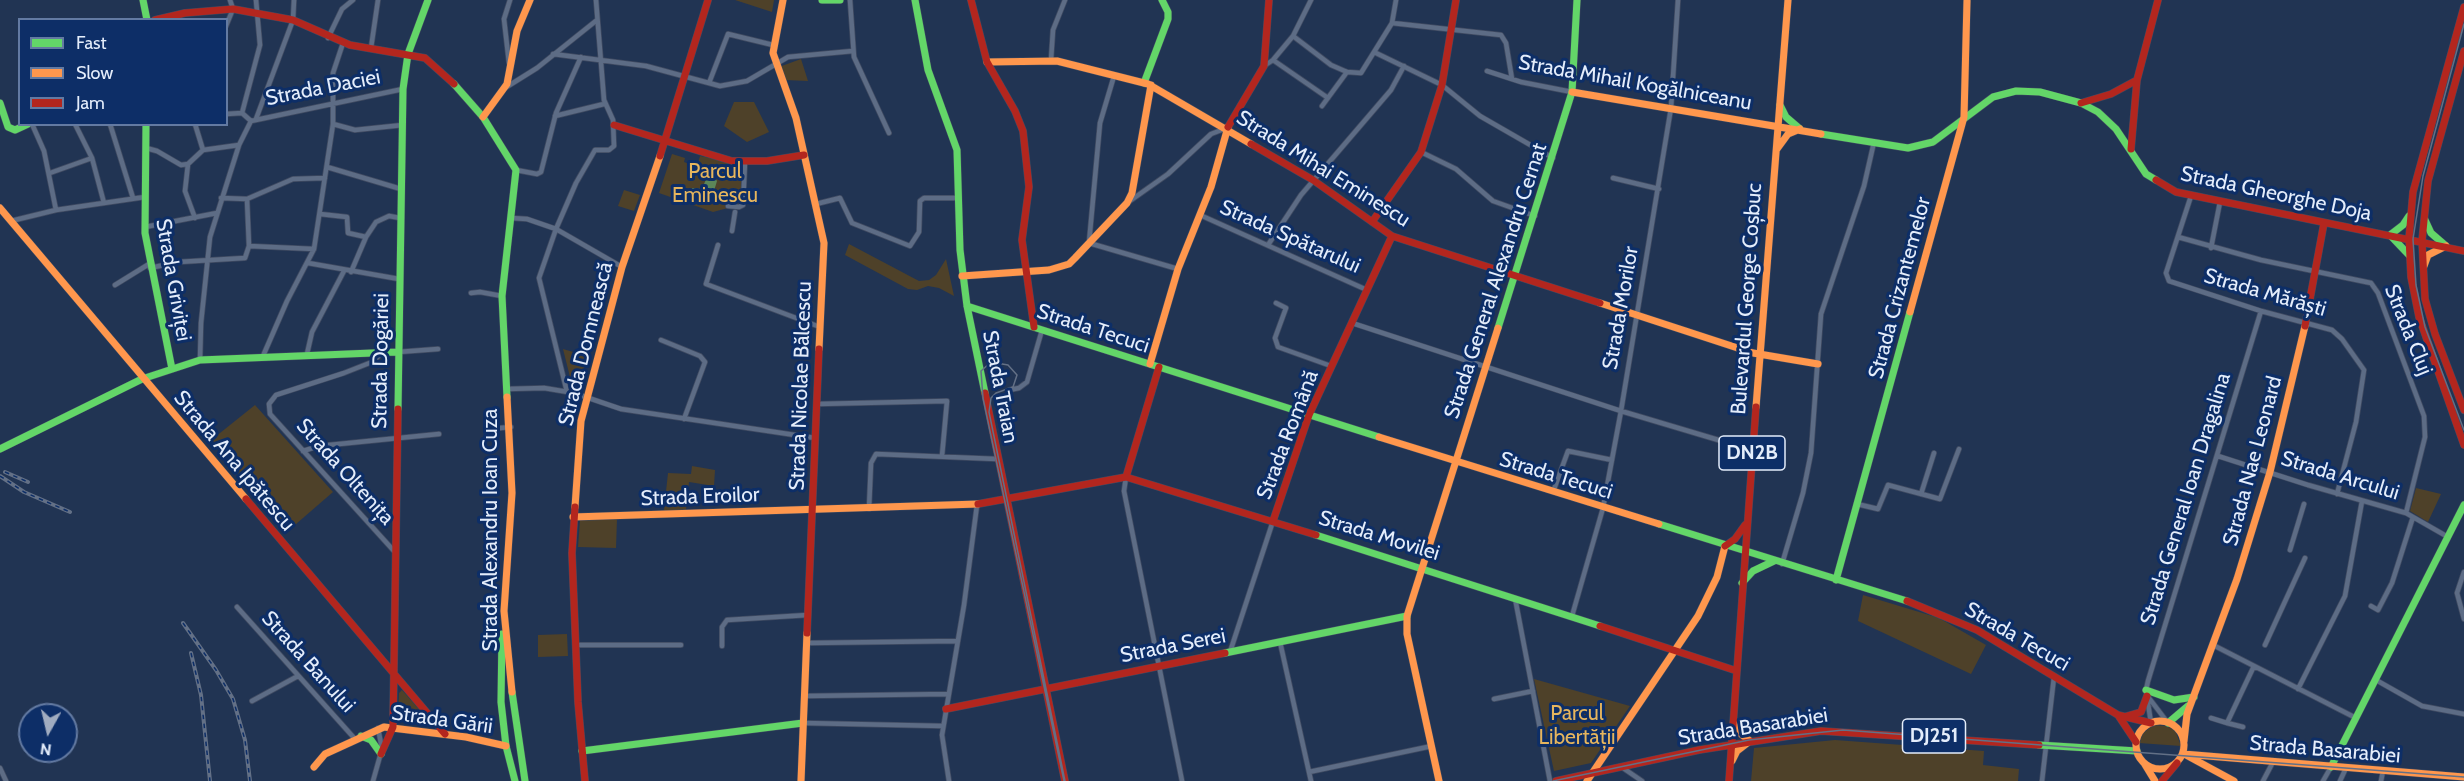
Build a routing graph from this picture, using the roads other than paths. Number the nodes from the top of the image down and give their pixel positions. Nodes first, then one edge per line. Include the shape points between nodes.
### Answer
1 (143, 0) edge
2 (230, 0) edge
3 (256, 0) edge
4 (294, 0) edge
5 (353, 0) edge
6 (368, 0) edge
7 (377, 0) edge
8 (428, 0) edge
9 (510, 0) edge
10 (530, 0) edge
11 (596, 0) edge
12 (708, 0) edge
13 (783, 0) edge
14 (822, 0) edge
15 (840, 0) edge
16 (850, 0) edge
17 (915, 0) edge
18 (971, 0) edge
19 (1065, 0) edge
20 (1162, 0) edge
21 (1269, 0) edge
22 (1311, 0) edge
23 (1396, 0) edge
24 (1456, 0) edge
25 (1576, 0) edge
26 (1678, 0) edge
27 (1788, 0) edge
28 (2158, 0) edge
29 (1967, 1) edge
30 (2464, 6) edge
31 (233, 9) junction
32 (257, 13) junction
33 (147, 18) edge
34 (163, 18) edge
35 (293, 20) junction
36 (597, 20) junction
37 (228, 21) edge
38 (1392, 22) junction
39 (1450, 31) junction
40 (1293, 36) junction
41 (328, 38) junction
42 (343, 43) junction
43 (773, 45) junction
44 (371, 48) junction
45 (853, 51) junction
46 (2464, 51) edge
47 (1376, 53) junction
48 (408, 54) junction
49 (553, 54) junction
50 (581, 57) junction
51 (600, 59) junction
52 (1051, 60) junction
53 (1273, 60) junction
54 (987, 62) junction
55 (775, 64) junction
56 (1263, 66) junction
57 (1404, 66) junction
58 (1487, 71) dead end
59 (511, 72) junction
60 (1347, 72) junction
61 (685, 75) junction
62 (1114, 76) junction
63 (1512, 79) junction
64 (2137, 80) junction
65 (709, 83) junction
66 (1147, 84) junction
67 (1442, 85) junction
68 (505, 88) junction
69 (403, 89) junction
70 (1572, 92) junction
71 (1328, 98) junction
72 (0, 103) edge
73 (333, 103) junction
74 (2081, 103) junction
75 (604, 104) junction
76 (1780, 104) junction
77 (1322, 106) dead end
78 (1671, 108) junction
79 (242, 113) junction
80 (228, 114) edge
81 (555, 116) junction
82 (483, 117) junction
83 (1964, 117) junction
84 (253, 120) junction
85 (333, 124) junction
86 (1778, 124) junction
87 (403, 125) junction
88 (614, 125) junction
89 (25, 126) edge
90 (31, 126) edge
91 (76, 126) edge
92 (111, 126) edge
93 (146, 126) edge
94 (196, 126) edge
95 (1227, 128) junction
96 (1800, 129) junction
97 (890, 133) dead end
98 (665, 140) junction
99 (1874, 142) junction
100 (239, 146) junction
101 (146, 148) junction
102 (203, 150) junction
103 (1421, 152) junction
104 (1775, 152) junction
105 (2132, 152) junction
106 (804, 155) junction
107 (92, 158) junction
108 (1553, 158) junction
109 (745, 162) junction
110 (189, 164) junction
111 (327, 167) junction
112 (516, 170) junction
113 (50, 173) junction
114 (325, 178) junction
115 (1613, 178) dead end
116 (1313, 180) junction
117 (401, 189) junction
118 (1659, 189) junction
119 (145, 196) junction
120 (2191, 196) junction
121 (133, 198) junction
122 (221, 198) junction
123 (958, 198) junction
124 (247, 199) junction
125 (104, 202) junction
126 (2220, 202) junction
127 (816, 204) junction
128 (1127, 204) junction
129 (728, 206) dead end
130 (0, 208) edge
131 (56, 210) junction
132 (735, 212) dead end
133 (217, 213) junction
134 (320, 213) junction
135 (1200, 215) junction
136 (2410, 215) junction
137 (1535, 216) junction
138 (2424, 217) junction
139 (195, 218) junction
140 (400, 218) junction
141 (511, 218) junction
142 (11, 221) junction
143 (1372, 222) junction
144 (2324, 223) junction
145 (145, 227) junction
146 (556, 229) junction
147 (732, 231) dead end
148 (2390, 235) junction
149 (1392, 236) junction
150 (366, 237) junction
151 (2178, 237) junction
152 (2409, 238) junction
153 (2422, 241) junction
154 (1089, 243) junction
155 (1268, 244) junction
156 (718, 245) dead end
157 (249, 246) junction
158 (2446, 246) junction
159 (2211, 248) junction
160 (314, 249) junction
161 (2464, 251) edge
162 (2409, 255) junction
163 (206, 261) junction
164 (308, 263) junction
165 (150, 266) junction
166 (622, 267) junction
167 (1178, 268) junction
168 (344, 271) junction
169 (351, 272) junction
170 (1026, 272) junction
171 (2316, 272) junction
172 (2422, 272) junction
173 (962, 276) junction
174 (1515, 276) junction
175 (399, 279) junction
176 (115, 285) dead end
177 (1367, 290) junction
178 (471, 293) dead end
179 (502, 296) junction
180 (1276, 303) dead end
181 (967, 306) junction
182 (2260, 311) junction
183 (1636, 315) junction
184 (1351, 323) junction
185 (2306, 323) junction
186 (820, 327) junction
187 (1034, 327) junction
188 (1042, 330) junction
189 (661, 340) dead end
190 (438, 349) dead end
191 (383, 352) junction
192 (397, 352) junction
193 (307, 354) junction
194 (1759, 355) junction
195 (263, 356) junction
196 (200, 360) junction
197 (1150, 364) junction
198 (1818, 364) junction
199 (1331, 366) junction
200 (1159, 367) junction
201 (1485, 368) junction
202 (172, 369) junction
203 (142, 379) junction
204 (506, 389) junction
205 (1009, 390) dead end
206 (567, 392) junction
207 (586, 398) junction
208 (817, 404) junction
209 (2464, 410) edge
210 (1621, 411) junction
211 (1309, 416) junction
212 (684, 419) junction
213 (511, 427) junction
214 (489, 429) dead end
215 (439, 434) dead end
216 (396, 438) junction
217 (815, 438) junction
218 (2464, 445) edge
219 (0, 449) edge
220 (1959, 449) dead end
221 (1752, 450) junction
222 (303, 451) junction
223 (1934, 453) dead end
224 (942, 456) junction
225 (2218, 456) junction
226 (998, 459) junction
227 (1612, 460) junction
228 (1455, 461) junction
229 (2270, 472) junction
230 (1126, 477) junction
231 (1553, 492) junction
232 (1921, 494) junction
233 (2337, 494) junction
234 (1006, 498) junction
235 (2362, 501) junction
236 (1857, 504) junction
237 (2304, 504) dead end
238 (976, 505) junction
239 (2464, 505) edge
240 (1603, 508) junction
241 (869, 509) junction
242 (813, 511) junction
243 (2406, 513) junction
244 (573, 517) junction
245 (2413, 518) junction
246 (1273, 520) junction
247 (1747, 521) junction
248 (2448, 537) junction
249 (1725, 546) junction
250 (2290, 550) dead end
251 (394, 551) junction
252 (1744, 552) junction
253 (2305, 558) dead end
254 (1774, 561) junction
255 (1782, 564) junction
256 (1422, 567) junction
257 (2464, 572) edge
258 (1836, 580) junction
259 (1742, 583) junction
260 (1515, 597) junction
261 (2371, 606) dead end
262 (237, 608) dead end
263 (504, 611) junction
264 (808, 615) junction
265 (1407, 616) junction
266 (1572, 616) junction
267 (2464, 619) edge
268 (958, 640) junction
269 (1280, 642) junction
270 (807, 643) junction
271 (576, 645) junction
272 (681, 645) dead end
273 (2213, 645) junction
274 (2265, 645) dead end
275 (722, 646) dead end
276 (1675, 651) junction
277 (1230, 652) junction
278 (1157, 666) junction
279 (2254, 666) junction
280 (1737, 671) junction
281 (394, 672) junction
282 (298, 676) junction
283 (2054, 677) junction
284 (2376, 680) junction
285 (1046, 688) junction
286 (2298, 689) junction
287 (1533, 691) junction
288 (2147, 693) junction
289 (949, 694) junction
290 (804, 696) junction
291 (1494, 699) dead end
292 (2192, 700) junction
293 (252, 701) dead end
294 (946, 709) junction
295 (2464, 714) edge
296 (2118, 715) junction
297 (2211, 718) dead end
298 (2356, 718) junction
299 (1733, 722) junction
300 (803, 723) junction
301 (2151, 723) junction
302 (2168, 723) junction
303 (2227, 723) junction
304 (943, 726) junction
305 (393, 727) junction
306 (378, 728) junction
307 (2243, 728) dead end
308 (445, 734) junction
309 (358, 737) junction
310 (1750, 741) junction
311 (2184, 741) junction
312 (2136, 742) junction
313 (1731, 744) junction
314 (2045, 744) junction
315 (506, 746) junction
316 (1432, 746) junction
317 (1715, 747) junction
318 (582, 751) junction
319 (2137, 751) junction
320 (381, 754) junction
321 (2183, 754) junction
322 (2273, 762) junction
323 (2144, 763) junction
324 (2177, 763) junction
325 (1730, 765) junction
326 (1621, 766) junction
327 (314, 767) dead end
328 (2331, 767) junction
329 (0, 768) edge
330 (2346, 768) junction
331 (2383, 771) junction
332 (1309, 772) junction
333 (1592, 772) junction
334 (2464, 777) edge
335 (584, 780) edge
336 (6, 781) edge
337 (373, 781) edge
338 (515, 781) edge
339 (525, 781) edge
340 (801, 781) edge
341 (949, 781) edge
342 (1065, 781) edge
343 (1182, 781) edge
344 (1311, 781) edge
345 (1439, 781) edge
346 (1550, 781) edge
347 (1556, 781) edge
348 (1587, 781) edge
349 (1642, 781) edge
350 (1729, 781) edge
351 (2042, 781) edge
352 (2155, 781) edge
353 (2162, 781) edge
354 (2234, 781) edge
355 (2263, 781) edge
356 (2323, 781) edge
357 (2340, 781) edge
358 (2381, 781) edge

1 - 33 street
2 - 31 street
3 - 32 street
4 - 35 street
5 - 41 street via 342,9
6 - 7 street
7 - 44 street
8 - 48 street, Strada Dogăriei
9 - 59 street via 504,19
10 - 59 street via 518,31
11 - 36 street
12 - 61 street, Strada Domnească
13 - 43 street, Strada Nicolae Bălcescu
14 - 15 street
16 - 45 street
17 - 123 street, Strada Traian via 928,70 957,150
18 - 54 street
19 - 52 street via 1053,30
20 - 66 street via 1168,19
21 - 56 street
22 - 40 street
23 - 38 street
24 - 39 street
25 - 70 street, Strada General Alexandru Cernat
26 - 78 street, Strada Morilor
27 - 76 street, Bulevardul George Coșbuc / DN2B
28 - 64 street
29 - 83 street, Strada Crizantemelor
30 - 136 street
31 - 32 street
31 - 34 street
31 - 37 street
32 - 35 street
32 - 79 street via 259,53
35 - 41 street
35 - 84 street
36 - 49 street
36 - 51 street
38 - 39 street
38 - 47 street
39 - 63 street via 1501,35
39 - 67 street
40 - 53 street
40 - 60 street via 1331,65
41 - 42 street
42 - 44 street
42 - 73 street via 333,73
43 - 55 street, Strada Nicolae Bălcescu
43 - 65 street via 728,34
44 - 48 street
45 - 55 street via 796,55
45 - 97 street
46 - 138 street via 2433,162
47 - 57 street
47 - 60 street via 1363,72
48 - 69 street, Strada Dogăriei
48 - 82 street via 434,63
49 - 50 street
49 - 68 street
50 - 51 street
50 - 81 street
51 - 61 street
51 - 75 street
52 - 54 street, Strada Mihai Eminescu
52 - 62 street, Strada Mihai Eminescu
53 - 56 street
53 - 71 street
54 - 170 street via 1023,131 1029,187 1022,232
55 - 65 street via 747,81 720,86
55 - 106 street, Strada Nicolae Bălcescu via 796,118
56 - 95 street
57 - 67 street
57 - 116 street via 1384,99
58 - 63 street, Strada Mihail Kogălniceanu
59 - 68 street
60 - 71 street
61 - 65 street
61 - 98 street, Strada Domnească
62 - 66 street, Strada Mihai Eminescu
62 - 154 street via 1100,123
63 - 70 street, Strada Mihail Kogălniceanu
64 - 74 street via 2111,94
64 - 105 street
66 - 95 street, Strada Mihai Eminescu
66 - 128 street via 1132,193
67 - 103 street
67 - 108 street via 1480,116
68 - 82 street
69 - 73 street, Strada Daciei
69 - 87 street, Strada Dogăriei
70 - 78 street, Strada Mihail Kogălniceanu
70 - 108 street, Strada General Alexandru Cernat
71 - 77 street
72 - 89 street via 8,128
73 - 84 street, Strada Daciei
73 - 85 street
74 - 83 street, Strada Gheorghe Doja via 2040,92 2016,91 1993,97
74 - 105 street, Strada Gheorghe Doja via 2111,123
75 - 81 street
75 - 88 street
76 - 86 street, Bulevardul George Coșbuc / DN2B
76 - 96 street via 1786,117
78 - 86 street, Strada Mihail Kogălniceanu
78 - 118 street, Strada Morilor
79 - 80 street
79 - 84 street
81 - 112 street via 541,172
82 - 112 street
83 - 99 street, Strada Gheorghe Doja via 1921,147
83 - 236 street, Strada Crizantemelor
84 - 100 street
85 - 87 street via 355,129
85 - 111 street
86 - 96 street, Strada Gheorghe Doja
86 - 104 street, Bulevardul George Coșbuc / DN2B
87 - 117 street, Strada Dogăriei
88 - 98 street
88 - 146 street via 613,148 595,150
90 - 113 street
91 - 107 street
92 - 121 street
93 - 101 street, Strada Griviței
94 - 102 street
95 - 116 street, Strada Mihai Eminescu
95 - 128 street via 1211,134 1168,174
95 - 135 street
96 - 99 street, Strada Gheorghe Doja
96 - 104 street via 1788,134
98 - 109 street via 721,159
98 - 166 street, Strada Domnească
99 - 198 street via 1859,204 1824,304
100 - 102 street
100 - 122 street
101 - 110 street via 177,164
101 - 119 street, Strada Griviței
102 - 110 street
103 - 137 street via 1456,169 1493,201
103 - 143 street
104 - 194 street, Bulevardul George Coșbuc / DN2B
105 - 120 street, Strada Gheorghe Doja via 2151,179
106 - 109 street
106 - 127 street, Strada Nicolae Bălcescu
107 - 113 street
107 - 125 street
108 - 137 street, Strada General Alexandru Cernat
109 - 129 street via 743,205
110 - 139 street via 185,191
111 - 114 street
111 - 117 street
112 - 141 street, Strada Alexandru Ioan Cuza
113 - 131 street
114 - 124 street via 293,179
114 - 134 street
115 - 118 street
116 - 143 street, Strada Mihai Eminescu
116 - 155 street
117 - 140 street, Strada Dogăriei
118 - 183 street, Strada Morilor
119 - 121 street
119 - 145 street, Strada Griviței
120 - 126 street, Strada Gheorghe Doja
120 - 151 street
121 - 125 street
122 - 124 street
122 - 133 street
123 - 127 street via 921,200 919,231 910,246 852,223 840,198
123 - 173 street, Strada Traian
124 - 157 street
125 - 131 street
126 - 144 street, Strada Gheorghe Doja
126 - 159 street
127 - 186 street, Strada Nicolae Bălcescu via 824,243
128 - 154 street
130 - 142 street, Strada Ana Ipătescu
131 - 142 street
132 - 147 street
133 - 139 street
133 - 163 street
134 - 150 street via 347,217 348,233
134 - 160 street
135 - 155 street, Strada Spătarului
135 - 167 street
136 - 148 street
136 - 152 street
137 - 174 street, Strada General Alexandru Cernat
138 - 153 street
138 - 158 street via 2431,233
139 - 145 street
140 - 150 street via 384,217
140 - 175 street, Strada Dogăriei
141 - 146 street
141 - 179 street, Strada Alexandru Ioan Cuza
142 - 203 street, Strada Ana Ipătescu
143 - 149 street, Strada Mihai Eminescu
144 - 148 street, Strada Gheorghe Doja
144 - 171 street, Strada Nae Leonard
145 - 165 street, Strada Griviței
146 - 166 street
146 - 206 street via 539,278
148 - 152 street, Strada Gheorghe Doja
148 - 162 street
149 - 174 street, Strada Mihai Eminescu
149 - 177 street, Strada Română
150 - 169 street
151 - 159 street, Strada Cluj
151 - 182 street, Strada Mărăști via 2167,278
152 - 153 street, Strada Gheorghe Doja
152 - 162 street
153 - 158 street, Strada Gheorghe Doja
153 - 172 street
154 - 167 street
154 - 170 street via 1069,264
155 - 177 street, Strada Spătarului
156 - 186 street via 706,284
157 - 160 street
157 - 163 street via 246,258
158 - 161 street, Strada Gheorghe Doja
158 - 172 street via 2428,255
159 - 171 street, Strada Cluj
160 - 164 street
162 - 218 street via 2421,326
163 - 165 street
163 - 196 street
164 - 168 street
164 - 195 street via 286,301
165 - 176 street
165 - 202 street, Strada Griviței
166 - 207 street, Strada Domnească
167 - 197 street
168 - 169 street
168 - 193 street via 312,332
169 - 175 street
170 - 173 street
170 - 187 street
171 - 185 street, Strada Nae Leonard
171 - 243 street, Strada Cluj via 2366,281 2378,292 2426,429
172 - 209 street via 2435,334
173 - 181 street, Strada Traian
174 - 183 street, Strada Mihai Eminescu
174 - 201 street, Strada General Alexandru Cernat
175 - 192 street, Strada Dogăriei
177 - 184 street, Strada Română
178 - 179 street
179 - 204 street, Strada Alexandru Ioan Cuza
180 - 199 street via 1286,308 1275,338 1278,347
181 - 187 street, Strada Tecuci
181 - 226 street, Strada Traian
182 - 185 street, Strada Mărăști
182 - 225 street, Strada General Ioan Dragalina
183 - 194 street, Strada Mihai Eminescu
183 - 210 street, Strada Morilor
184 - 199 street, Strada Română
184 - 201 street
185 - 229 street, Strada Nae Leonard
185 - 233 street, Strada Mărăști via 2332,330 2365,375
186 - 208 street, Strada Nicolae Bălcescu
187 - 188 street, Strada Tecuci
188 - 197 street, Strada Tecuci
188 - 205 street via 1027,382
189 - 212 street via 700,356 705,362
190 - 192 street
191 - 192 street
191 - 193 street
191 - 222 street, Strada Oltenița via 372,362 276,395 268,404 270,414
192 - 216 street, Strada Dogăriei
193 - 195 street
194 - 198 street, Strada Mihai Eminescu
194 - 221 street, Bulevardul George Coșbuc / DN2B
195 - 196 street
196 - 202 street
197 - 200 street, Strada Tecuci
198 - 255 street via 1809,466
199 - 211 street, Strada Română
200 - 211 street, Strada Tecuci
200 - 230 street
201 - 210 street
201 - 228 street, Strada General Alexandru Cernat
202 - 203 street
203 - 219 street
203 - 281 street, Strada Ana Ipătescu
204 - 206 street
204 - 213 street, Strada Alexandru Ioan Cuza
206 - 207 street
207 - 212 street via 621,409
207 - 244 street, Strada Domnească
208 - 217 street, Strada Nicolae Bălcescu
208 - 224 street via 947,401
210 - 221 street
210 - 227 street, Strada Morilor
211 - 228 street, Strada Tecuci
211 - 246 street, Strada Română
212 - 217 street
213 - 214 street
213 - 263 street, Strada Alexandru Ioan Cuza via 512,494
215 - 216 street
216 - 222 street
216 - 251 street, Strada Dogăriei
217 - 242 street, Strada Nicolae Bălcescu
220 - 232 street via 1940,499
221 - 247 street, Bulevardul George Coșbuc / DN2B
222 - 251 street, Strada Oltenița
223 - 232 street
224 - 226 street
224 - 241 street via 885,452 874,455
225 - 229 street, Strada Arcului
225 - 288 street, Strada General Ioan Dragalina
226 - 234 street, Strada Traian
227 - 231 street via 1568,452
227 - 240 street, Strada Morilor
228 - 231 street, Strada Tecuci
228 - 256 street, Strada General Alexandru Cernat
229 - 233 street, Strada Arcului
229 - 273 street, Strada Nae Leonard
230 - 234 street, Strada Movilei
230 - 246 street, Strada Movilei
230 - 278 street via 1124,491
231 - 240 street, Strada Tecuci
232 - 236 street via 1888,485 1878,509
233 - 235 street, Strada Arcului
234 - 238 street, Strada Eroilor
234 - 285 street, Strada Traian
235 - 243 street, Strada Arcului
235 - 286 street via 2345,596
236 - 258 street, Strada Crizantemelor
237 - 250 street
238 - 241 street, Strada Eroilor
238 - 268 street
239 - 248 street
240 - 249 street, Strada Tecuci
240 - 266 street, Strada Morilor
241 - 242 street, Strada Eroilor
242 - 244 street, Strada Eroilor
242 - 264 street, Strada Nicolae Bălcescu
243 - 245 street, Strada Arcului
244 - 271 street, Strada Domnească
245 - 248 street, Strada Arcului
245 - 261 street via 2392,584 2378,610
246 - 256 street, Strada Movilei
246 - 277 street, Strada Română
247 - 249 street
247 - 252 street, Bulevardul George Coșbuc / DN2B
248 - 284 street
249 - 252 street, Strada Tecuci
249 - 276 street via 1707,599
251 - 281 street, Strada Dogăriei
252 - 254 street, Strada Tecuci
252 - 259 street, Bulevardul George Coșbuc / DN2B
253 - 274 street
254 - 255 street, Strada Tecuci
254 - 259 street via 1753,571
255 - 258 street, Strada Tecuci
256 - 260 street, Strada Movilei
256 - 265 street, Strada General Alexandru Cernat
257 - 267 street via 2457,593
258 - 283 street, Strada Tecuci via 1952,618
259 - 280 street, Bulevardul George Coșbuc / DN2B
260 - 266 street, Strada Movilei
260 - 287 street
262 - 282 street, Strada Banului
263 - 315 street, Strada Gării via 500,680
263 - 339 street, Strada Alexandru Ioan Cuza
264 - 270 street, Strada Nicolae Bălcescu
264 - 275 street via 727,620 722,627
265 - 269 street, Strada Serei
265 - 316 street via 1407,634
266 - 276 street, Strada Movilei
268 - 270 street
268 - 289 street
269 - 277 street, Strada Serei
269 - 332 street
270 - 290 street, Strada Nicolae Bălcescu
271 - 272 street
271 - 318 street, Strada Domnească
273 - 279 street
273 - 292 street, Strada Nae Leonard
276 - 280 street, Strada Movilei
276 - 333 street
277 - 278 street, Strada Serei
278 - 285 street, Strada Serei
278 - 343 street
279 - 286 street
279 - 303 street
280 - 299 street, Bulevardul George Coșbuc / DN2B
281 - 305 street, Strada Dogăriei
281 - 308 street, Strada Ana Ipătescu
282 - 293 street
282 - 309 street, Strada Banului
283 - 296 street, Strada Tecuci
283 - 314 street
284 - 295 street via 2422,706
284 - 298 street
285 - 294 street, Strada Serei
285 - 342 street, Strada Traian
286 - 298 street
287 - 291 street
287 - 346 street
288 - 292 street
288 - 296 street via 2141,712
288 - 301 street
288 - 302 street
289 - 290 street
289 - 294 street
290 - 300 street, Strada Nicolae Bălcescu
292 - 302 street, Strada Nae Leonard
292 - 311 street, Strada Nae Leonard
294 - 304 street
296 - 301 street, Strada Tecuci
296 - 312 street, Strada Tecuci
297 - 303 street
298 - 328 street
299 - 310 street via 1737,731
299 - 313 street, Bulevardul George Coșbuc / DN2B
300 - 304 street
300 - 318 street
300 - 340 street, Strada Nicolae Bălcescu
301 - 302 street
301 - 312 street via 2141,730
302 - 311 street via 2179,730
303 - 307 street
304 - 341 street
305 - 306 street, Strada Gării
305 - 308 street, Strada Gării
305 - 320 street
306 - 309 street, Strada Gării
306 - 320 street
308 - 315 street, Strada Gării
309 - 320 street via 371,740
309 - 327 street, Strada Gării via 326,754
310 - 313 street, Strada Basarabiei / DJ251
310 - 314 street, Strada Basarabiei / DJ251 via 1842,730
310 - 325 street via 1737,751
311 - 321 street
312 - 319 street
313 - 317 street, Strada Basarabiei
313 - 325 street, Bulevardul George Coșbuc
314 - 319 street, Strada Basarabiei / DJ251
314 - 351 street
315 - 338 street, Strada Gării
316 - 332 street
316 - 345 street
317 - 325 street via 1724,753
317 - 326 street, Strada Basarabiei
318 - 335 street, Strada Domnească
319 - 323 street
320 - 337 street
321 - 322 street, Strada Basarabiei
321 - 324 street
321 - 354 street
322 - 328 street, Strada Basarabiei
322 - 355 street
323 - 324 street via 2157,770
323 - 352 street
324 - 353 street
325 - 350 street, Bulevardul George Coșbuc
326 - 333 street, Strada Basarabiei
326 - 349 street
328 - 330 street, Strada Basarabiei
328 - 356 street
329 - 336 street
330 - 331 street, Strada Basarabiei
330 - 357 street
331 - 334 street, Strada Basarabiei
331 - 358 street
332 - 344 street
333 - 347 street, Strada Basarabiei
333 - 348 street

